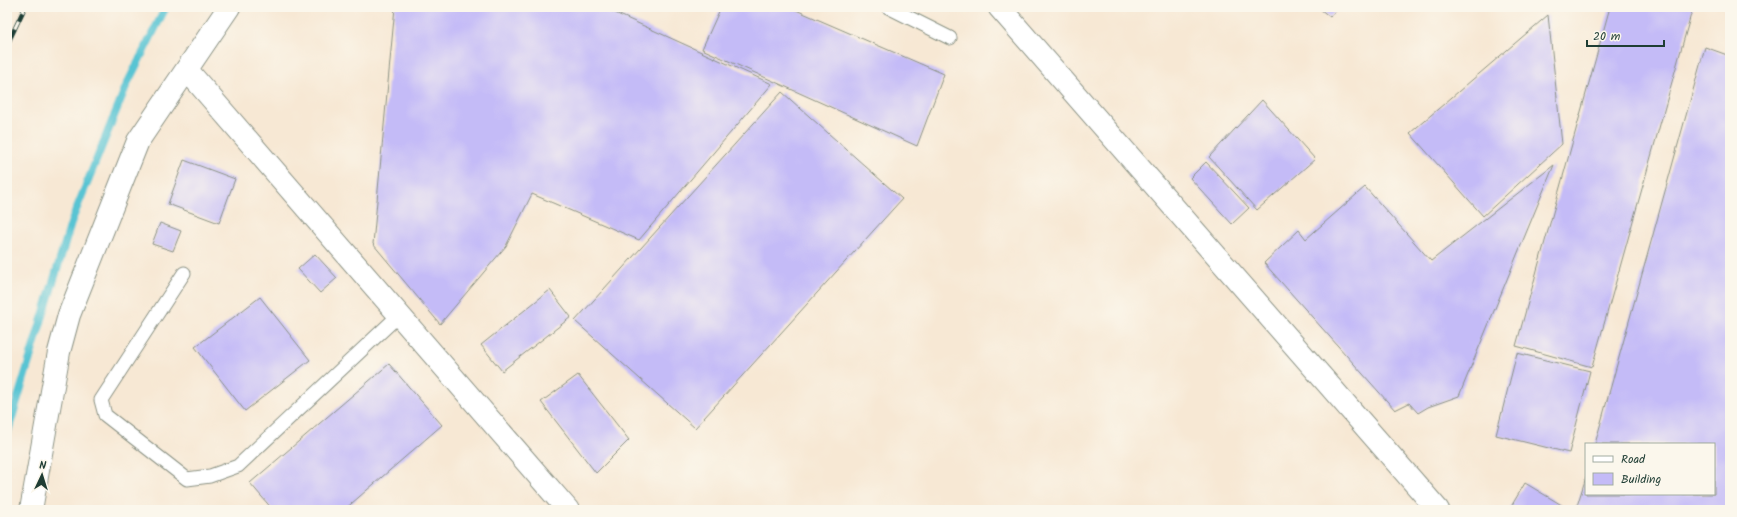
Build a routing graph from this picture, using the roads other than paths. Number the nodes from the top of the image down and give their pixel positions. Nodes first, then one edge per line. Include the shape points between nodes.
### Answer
1 (229, 7) edge
2 (888, 7) edge
3 (999, 7) edge
4 (950, 38) dead end
5 (187, 70) junction
6 (184, 273) dead end
7 (399, 315) junction
8 (31, 510) edge
9 (568, 510) edge
10 (1438, 510) edge

1 - 5 street
2 - 4 lane
3 - 10 street
5 - 7 street
5 - 8 street via 138,141 68,315
6 - 7 lane via 101,400 106,415 186,478 210,476 238,466
7 - 9 street

